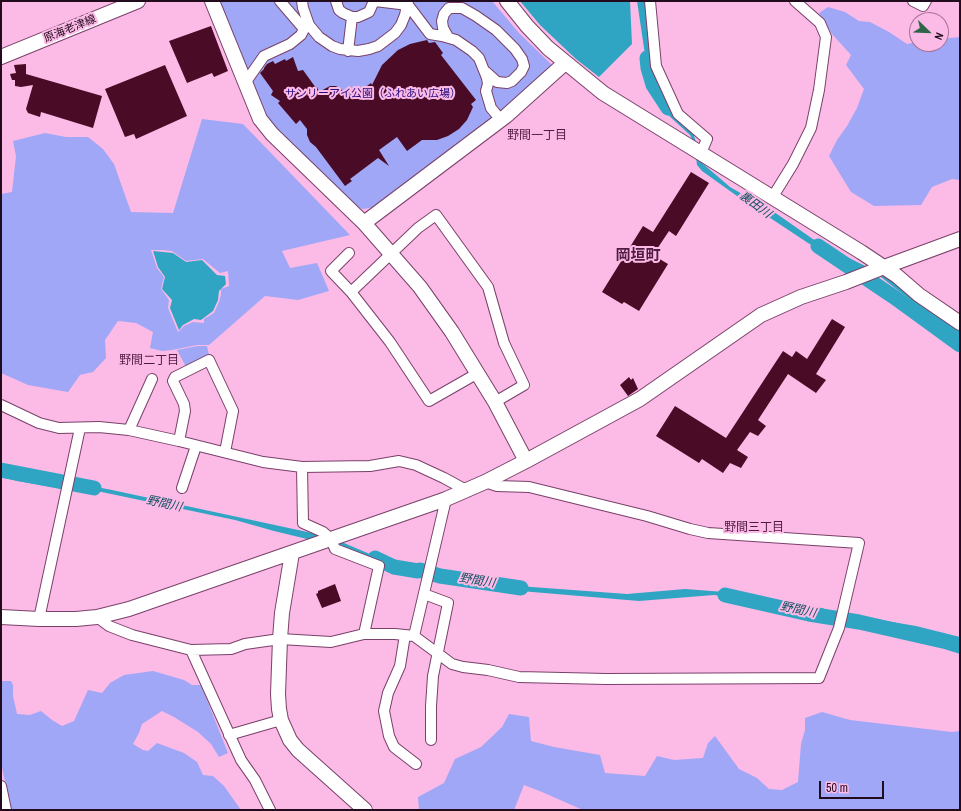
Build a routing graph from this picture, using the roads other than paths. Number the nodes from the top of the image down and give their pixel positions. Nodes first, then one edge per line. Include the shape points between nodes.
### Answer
1 (138, 1) edge
2 (212, 1) edge
3 (280, 1) edge
4 (302, 1) edge
5 (336, 1) edge
6 (375, 1) edge
7 (506, 1) edge
8 (650, 1) edge
9 (795, 1) edge
10 (913, 1) edge
11 (926, 1) edge
12 (408, 3) edge
13 (352, 17) junction
14 (306, 27) junction
15 (448, 37) junction
16 (348, 51) junction
17 (1, 57) edge
18 (565, 63) junction
19 (484, 70) junction
20 (244, 83) junction
21 (501, 120) junction
22 (701, 153) junction
23 (772, 198) junction
24 (364, 223) junction
25 (960, 239) edge
26 (349, 253) dead end
27 (392, 253) junction
28 (884, 267) junction
29 (351, 292) junction
30 (960, 323) edge
31 (478, 374) junction
32 (152, 380) dead end
33 (495, 402) junction
34 (1, 406) edge
35 (80, 428) junction
36 (129, 430) junction
37 (179, 441) junction
38 (196, 446) junction
39 (225, 452) junction
40 (526, 462) junction
41 (302, 467) junction
42 (485, 482) junction
43 (182, 488) dead end
44 (466, 490) junction
45 (446, 499) junction
46 (331, 539) junction
47 (292, 553) junction
48 (424, 594) junction
49 (1, 617) edge
50 (97, 617) junction
51 (40, 619) junction
52 (364, 634) junction
53 (410, 635) junction
54 (280, 639) junction
55 (191, 650) junction
56 (438, 655) junction
57 (281, 720) junction
58 (229, 735) junction
59 (432, 740) dead end
60 (416, 764) dead end
61 (1, 786) edge
62 (6, 810) edge
63 (270, 810) edge
64 (365, 810) edge

1 - 17 street, 原海老津線
2 - 20 street
3 - 14 street
4 - 14 street
5 - 13 street via 339,10
6 - 12 street
6 - 13 street via 364,15
7 - 18 street via 527,26
8 - 22 street via 656,66 678,114 707,139
9 - 23 street via 820,23 826,37 820,90 812,128
10 - 11 street via 923,6
12 - 15 street via 430,34
12 - 16 street via 401,25 387,40 369,50
13 - 16 street
14 - 16 street via 332,46
14 - 20 street via 290,44 264,56
15 - 19 street via 472,50
15 - 19 street via 443,28 444,14 449,8 462,8 496,30 520,54 524,66 518,77 507,83 497,82
18 - 21 street
18 - 22 street via 603,93
19 - 21 street via 488,84 486,92 491,108
20 - 24 street via 260,119 272,134
21 - 24 street
22 - 23 street
23 - 28 street
24 - 27 street
25 - 28 street
26 - 29 street via 331,271
27 - 29 street
27 - 31 street via 452,332
27 - 33 street via 436,215 488,287 504,343 524,385
28 - 30 street
28 - 40 street via 801,297 761,316 640,399
29 - 31 street via 390,342 429,401
31 - 33 street
32 - 36 street
33 - 40 street
34 - 35 street via 39,423 59,428
35 - 36 street
35 - 51 street
36 - 37 street
37 - 38 street
37 - 39 street via 185,411 173,382 175,377 209,360 234,411
38 - 39 street
38 - 43 street
39 - 41 street via 263,462
40 - 42 street
41 - 44 street via 370,466 399,461 416,465
41 - 46 street via 303,523 323,532
42 - 44 street
42 - 56 street via 497,486 529,487 708,533 859,543 839,628 819,678 519,677 463,667 452,664
44 - 45 street
45 - 46 street
45 - 48 street
46 - 47 street
46 - 52 street via 335,549 379,566
47 - 50 street via 129,609
47 - 54 street
48 - 53 street
48 - 56 street via 448,603
49 - 51 street
50 - 51 street
50 - 55 street via 108,626 132,635
52 - 53 street
52 - 54 street via 332,642
53 - 56 street
53 - 60 street via 388,693 384,711 394,747
54 - 55 street via 245,644 231,649
54 - 57 street via 278,694
55 - 58 street
56 - 59 street via 433,676
57 - 58 street
57 - 64 street via 290,740 298,750
58 - 63 street
61 - 62 street

